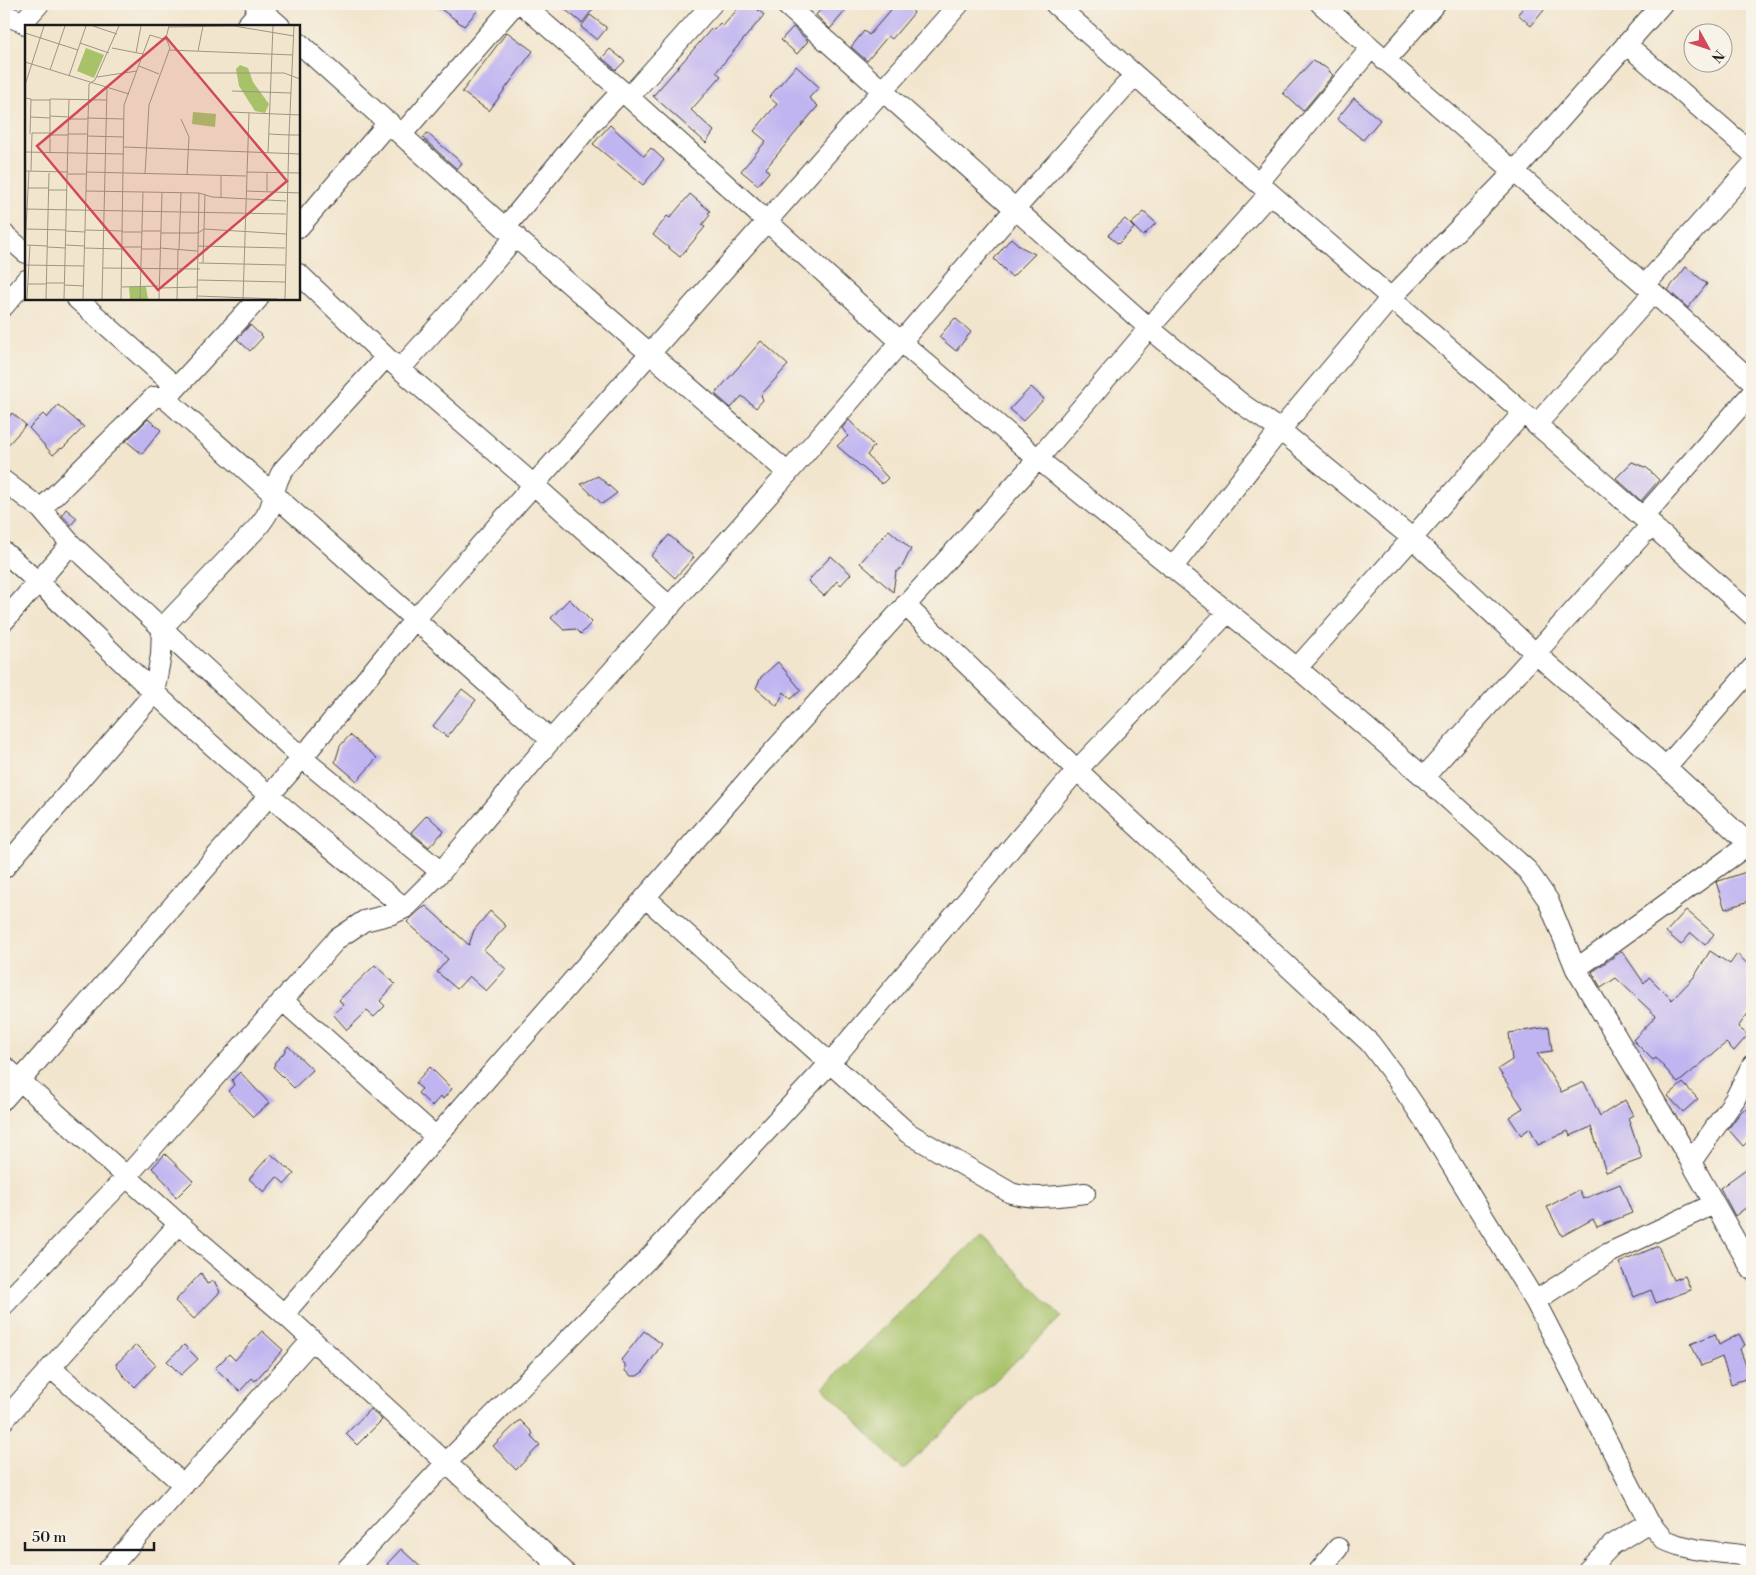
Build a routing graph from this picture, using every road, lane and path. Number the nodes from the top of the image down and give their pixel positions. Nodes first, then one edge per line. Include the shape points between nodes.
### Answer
1 (39, 4) edge
2 (515, 4) edge
3 (522, 4) edge
4 (712, 4) edge
5 (786, 4) edge
6 (959, 4) edge
7 (1055, 4) edge
8 (1321, 4) edge
9 (1435, 4) edge
10 (1662, 4) edge
11 (260, 6) edge
12 (13, 20) edge
13 (247, 25) edge
14 (279, 25) edge
15 (300, 44) edge
16 (1626, 44) junction
17 (1378, 55) junction
18 (1135, 75) junction
19 (883, 90) junction
20 (625, 94) junction
21 (395, 128) junction
22 (1752, 153) edge
23 (1752, 165) edge
24 (1514, 172) junction
25 (1265, 187) junction
26 (1016, 208) junction
27 (766, 222) junction
28 (300, 226) edge
29 (510, 232) junction
30 (4, 234) edge
31 (25, 252) edge
32 (300, 275) edge
33 (25, 281) edge
34 (1649, 289) junction
35 (1390, 299) junction
36 (78, 300) edge
37 (257, 300) edge
38 (4, 306) edge
39 (1149, 328) junction
40 (900, 341) junction
41 (649, 353) junction
42 (393, 363) junction
43 (1752, 381) edge
44 (171, 393) junction
45 (1752, 393) edge
46 (1529, 419) junction
47 (1280, 430) junction
48 (1038, 459) junction
49 (788, 473) junction
50 (4, 481) edge
51 (534, 485) junction
52 (273, 496) junction
53 (41, 509) junction
54 (1648, 521) junction
55 (1412, 538) junction
56 (71, 544) junction
57 (4, 552) edge
58 (1172, 568) junction
59 (38, 581) junction
60 (906, 605) junction
61 (670, 607) junction
62 (1228, 612) junction
63 (1752, 615) edge
64 (415, 619) junction
65 (4, 621) edge
66 (162, 628) junction
67 (1535, 653) junction
68 (1297, 668) junction
69 (1752, 668) edge
70 (154, 693) junction
71 (551, 740) junction
72 (302, 758) junction
73 (1666, 767) junction
74 (1077, 770) junction
75 (1424, 776) junction
76 (270, 795) junction
77 (1751, 843) edge
78 (4, 868) edge
79 (441, 872) junction
80 (646, 898) junction
81 (405, 908) junction
82 (1576, 968) junction
83 (282, 1000) junction
84 (830, 1063) junction
85 (4, 1066) edge
86 (1750, 1077) edge
87 (20, 1081) junction
88 (4, 1099) edge
89 (436, 1137) junction
90 (1691, 1162) junction
91 (127, 1176) junction
92 (1085, 1193) dead end
93 (1714, 1204) junction
94 (179, 1224) junction
95 (1752, 1270) edge
96 (1535, 1301) junction
97 (4, 1305) edge
98 (284, 1314) junction
99 (312, 1340) junction
100 (51, 1368) junction
101 (4, 1420) edge
102 (446, 1463) junction
103 (184, 1485) junction
104 (1649, 1522) junction
105 (1338, 1548) dead end
106 (1749, 1556) edge
107 (108, 1571) edge
108 (345, 1571) edge
109 (564, 1571) edge
110 (1319, 1571) edge
111 (1587, 1571) edge

1 - 12 street
2 - 21 street
3 - 20 street
4 - 20 street
5 - 19 street
6 - 19 street
7 - 18 street
8 - 17 street
9 - 17 street
10 - 16 street
11 - 13 street
11 - 14 street
15 - 21 street
16 - 22 street
16 - 24 street
17 - 24 street
17 - 25 street
18 - 25 street
18 - 26 street
19 - 26 street
19 - 27 street
20 - 27 street
20 - 29 street via 591,124
21 - 28 street
21 - 29 street
23 - 34 street
24 - 34 street
24 - 35 street
25 - 35 street
25 - 39 street
26 - 39 street
26 - 40 street
27 - 40 street
27 - 41 street
29 - 41 street
29 - 42 street via 460,302
30 - 31 street
32 - 42 street
33 - 38 street
34 - 43 street
34 - 46 street
35 - 46 street
35 - 47 street
36 - 44 street
37 - 44 street
39 - 47 street via 1242,404
39 - 48 street
40 - 48 street
40 - 49 street
41 - 49 street
41 - 51 street
42 - 51 street
42 - 52 street via 283,470
44 - 52 street
44 - 53 street via 154,397
45 - 54 street
46 - 54 street
46 - 55 street
47 - 55 street
47 - 58 street
48 - 58 street
48 - 60 street
49 - 61 street
50 - 53 street
51 - 61 street
51 - 64 street
52 - 64 street
52 - 66 street via 267,516 258,528
53 - 56 street
54 - 63 street
54 - 67 street
55 - 67 street
55 - 68 street
56 - 59 street
56 - 66 street
57 - 59 street
58 - 62 street
59 - 65 street
59 - 70 street
60 - 74 street
60 - 80 street
61 - 71 street
62 - 68 street
62 - 74 street
64 - 71 street
64 - 72 street
66 - 70 street
66 - 72 street
67 - 73 street
67 - 75 street
68 - 75 street
69 - 73 street
70 - 76 street
70 - 78 street
71 - 79 street
72 - 76 street
72 - 79 street
73 - 77 street
74 - 84 street
74 - 96 street via 1370,1043 1424,1120
75 - 82 street via 1527,870 1548,900
76 - 81 street
76 - 87 street
77 - 82 street
79 - 81 street
80 - 84 street
80 - 89 street
81 - 83 street via 364,921 337,939
82 - 90 street
83 - 89 street
83 - 91 street
84 - 92 street via 908,1133 1011,1192 1020,1196 1047,1197
84 - 102 street via 647,1260
85 - 87 street
86 - 90 street
87 - 88 street
87 - 91 street
89 - 98 street
90 - 93 street
91 - 94 street
91 - 97 street
93 - 95 street
93 - 96 street via 1610,1252
94 - 98 street
94 - 100 street
96 - 104 street
98 - 99 street
99 - 102 street
99 - 103 street
100 - 101 street
100 - 103 street
102 - 108 street
102 - 109 street
103 - 107 street
104 - 106 street via 1664,1540 1678,1545
104 - 111 street via 1612,1545
105 - 110 street

